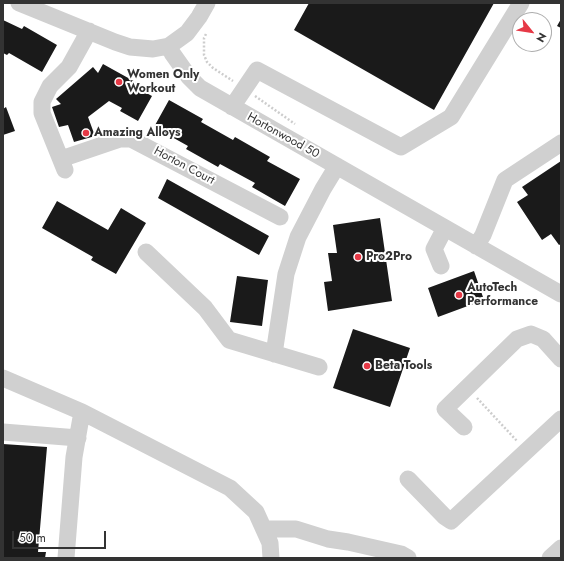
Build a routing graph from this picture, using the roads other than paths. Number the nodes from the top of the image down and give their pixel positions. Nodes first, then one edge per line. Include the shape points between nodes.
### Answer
1 (19, 3) edge
2 (207, 3) edge
3 (521, 3) edge
4 (89, 31) junction
5 (169, 46) junction
6 (232, 107) junction
7 (561, 143) edge
8 (337, 166) junction
9 (280, 217) dead end
10 (445, 228) junction
11 (476, 246) junction
12 (146, 252) dead end
13 (441, 266) dead end
14 (556, 291) edge
15 (274, 354) junction
16 (561, 359) edge
17 (319, 367) dead end
18 (3, 378) edge
19 (82, 412) junction
20 (561, 419) edge
21 (464, 427) dead end
22 (3, 432) edge
23 (78, 438) junction
24 (408, 479) dead end
25 (264, 530) junction
26 (561, 548) edge
27 (66, 558) edge
28 (271, 558) edge
29 (408, 558) edge
30 (550, 558) edge

1 - 4 street
2 - 5 street via 187,33
3 - 6 street via 451,116 401,147 257,70
4 - 5 street via 130,47 153,49
4 - 9 street, Horton Court via 69,67 50,86 42,102 42,113 63,165 120,139 131,139
5 - 6 street, Hortonwood 50 via 176,60 200,88
6 - 8 street, Hortonwood 50
7 - 11 street via 505,180
8 - 10 street, Hortonwood 50
8 - 15 street via 298,237 286,274
10 - 11 street, Hortonwood 50
10 - 13 street via 434,249
11 - 14 street, Hortonwood 50
12 - 15 street via 205,308 229,340
15 - 17 street
16 - 21 street via 543,339 531,334 517,339 445,409
18 - 19 street
19 - 23 street
19 - 25 street via 230,488 256,512
20 - 24 street via 451,521
22 - 23 street
23 - 27 street via 74,457
25 - 28 street via 270,543
25 - 29 street via 296,528 328,539 401,554
26 - 30 street

